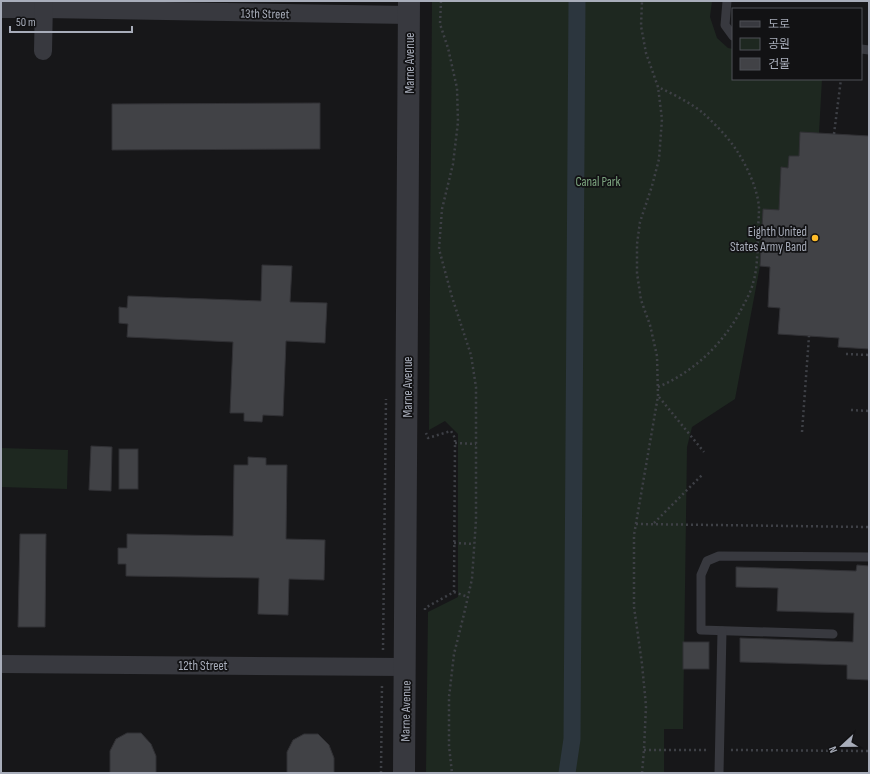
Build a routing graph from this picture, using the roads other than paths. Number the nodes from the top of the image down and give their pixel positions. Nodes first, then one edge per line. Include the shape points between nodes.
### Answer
1 (727, 1) edge
2 (44, 5) edge
3 (409, 8) edge
4 (1, 9) edge
5 (732, 35) edge
6 (43, 51) dead end
7 (869, 557) edge
8 (722, 631) junction
9 (833, 634) dead end
10 (1, 664) edge
11 (405, 667) junction
12 (404, 773) edge
13 (719, 773) edge

1 - 5 lane via 725,25
2 - 3 street, 13th Street
2 - 4 street, 13th Street
2 - 6 street
3 - 11 street, Marne Avenue
7 - 8 lane via 719,556 707,561 701,575 701,630
8 - 9 lane
8 - 13 lane
10 - 11 street, 12th Street
11 - 12 street, Marne Avenue

